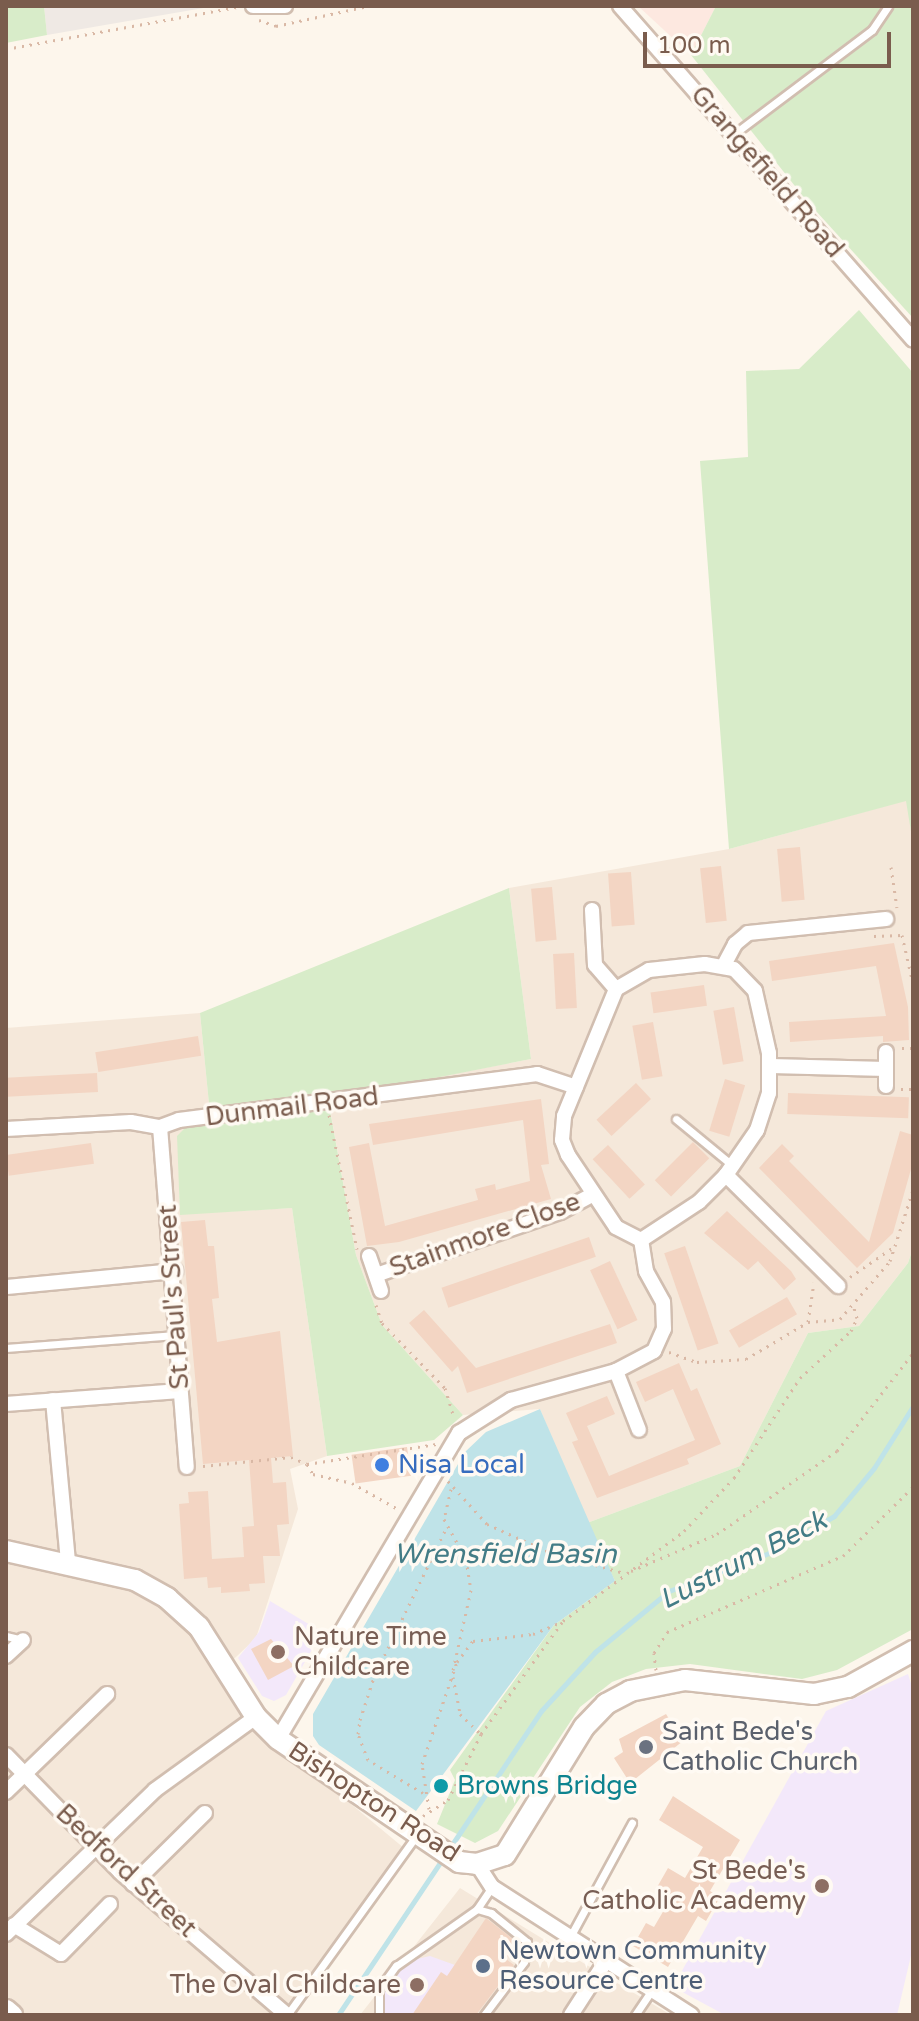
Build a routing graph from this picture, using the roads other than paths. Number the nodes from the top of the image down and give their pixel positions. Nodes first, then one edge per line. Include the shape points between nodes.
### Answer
1 (253, 6) edge
2 (285, 6) edge
3 (620, 6) edge
4 (888, 6) edge
5 (734, 134) junction
6 (913, 340) edge
7 (592, 910) dead end
8 (877, 925) road end
9 (724, 965) junction
10 (616, 989) junction
11 (886, 1052) dead end
12 (771, 1066) junction
13 (886, 1069) junction
14 (886, 1086) dead end
15 (576, 1087) junction
16 (676, 1119) dead end
17 (160, 1127) junction
18 (6, 1129) edge
19 (730, 1171) junction
20 (594, 1194) junction
21 (641, 1240) junction
22 (369, 1256) dead end
23 (175, 1271) junction
24 (376, 1275) junction
25 (838, 1286) road end
26 (6, 1287) edge
27 (381, 1291) dead end
28 (178, 1335) junction
29 (6, 1348) edge
30 (616, 1371) junction
31 (180, 1391) junction
32 (53, 1400) junction
33 (6, 1404) edge
34 (639, 1430) dead end
35 (187, 1467) road end
36 (6, 1551) edge
37 (68, 1562) junction
38 (6, 1636) edge
39 (23, 1640) joint
40 (913, 1651) edge
41 (6, 1656) edge
42 (107, 1694) dead end
43 (256, 1717) junction
44 (278, 1739) junction
45 (6, 1755) edge
46 (25, 1774) junction
47 (6, 1792) edge
48 (205, 1813) dead end
49 (632, 1823) dead end
50 (415, 1833) junction
51 (93, 1848) junction
52 (468, 1863) junction
53 (133, 1884) junction
54 (492, 1887) junction
55 (110, 1904) dead end
56 (477, 1909) junction
57 (10, 1929) edge
58 (570, 1938) junction
59 (606, 1961) junction
60 (651, 1991) junction
61 (6, 2010) edge
62 (12, 2015) edge
63 (287, 2015) edge
64 (379, 2015) edge
65 (484, 2015) edge
66 (571, 2015) edge
67 (635, 2015) edge
68 (691, 2015) edge

1 - 2 street
3 - 5 street, Grangefield Road
4 - 5 lane via 872,30
5 - 6 street, Grangefield Road
7 - 10 street via 595,965
8 - 9 street via 748,933
9 - 10 street via 649,970
9 - 12 street via 755,991
10 - 15 street
11 - 13 street
12 - 13 street
12 - 19 street via 757,1130
13 - 14 street
15 - 17 street, Dunmail Road via 533,1074 179,1120
15 - 20 street via 564,1116 562,1140
16 - 19 lane
17 - 18 street, Dunmail Road via 131,1122
17 - 23 street, St Paul's Street
19 - 21 street via 699,1202
19 - 25 street
20 - 21 street via 616,1227
20 - 24 street, Stainmore Close via 560,1212
21 - 30 street via 643,1263 663,1302 664,1329 654,1351
22 - 24 street, Stainmore Close
23 - 26 street
23 - 28 street, St Paul's Street
24 - 27 street, Stainmore Close
28 - 29 lane
28 - 31 street, St Paul's Street
30 - 34 street
30 - 44 street via 494,1408 447,1448
31 - 32 street
31 - 35 street, St Paul's Street
32 - 33 street
32 - 37 street
36 - 37 street, Bishopton Road
37 - 43 street, Bishopton Road via 135,1580 167,1598 199,1627
38 - 39 lane
39 - 41 street
40 - 52 street, Bishopton Road via 848,1687 814,1694 717,1681 658,1683 606,1704 584,1727 505,1855
42 - 46 street
43 - 44 street, Bishopton Road
43 - 51 street via 151,1794
44 - 50 street, Bishopton Road
45 - 46 street, Bedford Street
46 - 47 street
46 - 51 street, Bedford Street
48 - 53 street
49 - 58 lane
50 - 52 street, Bishopton Road
50 - 63 lane
51 - 53 street, Bedford Street
51 - 57 street
52 - 54 street
53 - 63 street, Bedford Street
54 - 56 lane
54 - 58 street
55 - 57 street via 61,1954
56 - 64 lane via 396,1966 379,1989
56 - 65 lane via 491,1913 527,1942 524,1962
58 - 59 street
59 - 60 street
59 - 66 street
60 - 67 lane
60 - 68 street
61 - 62 street

